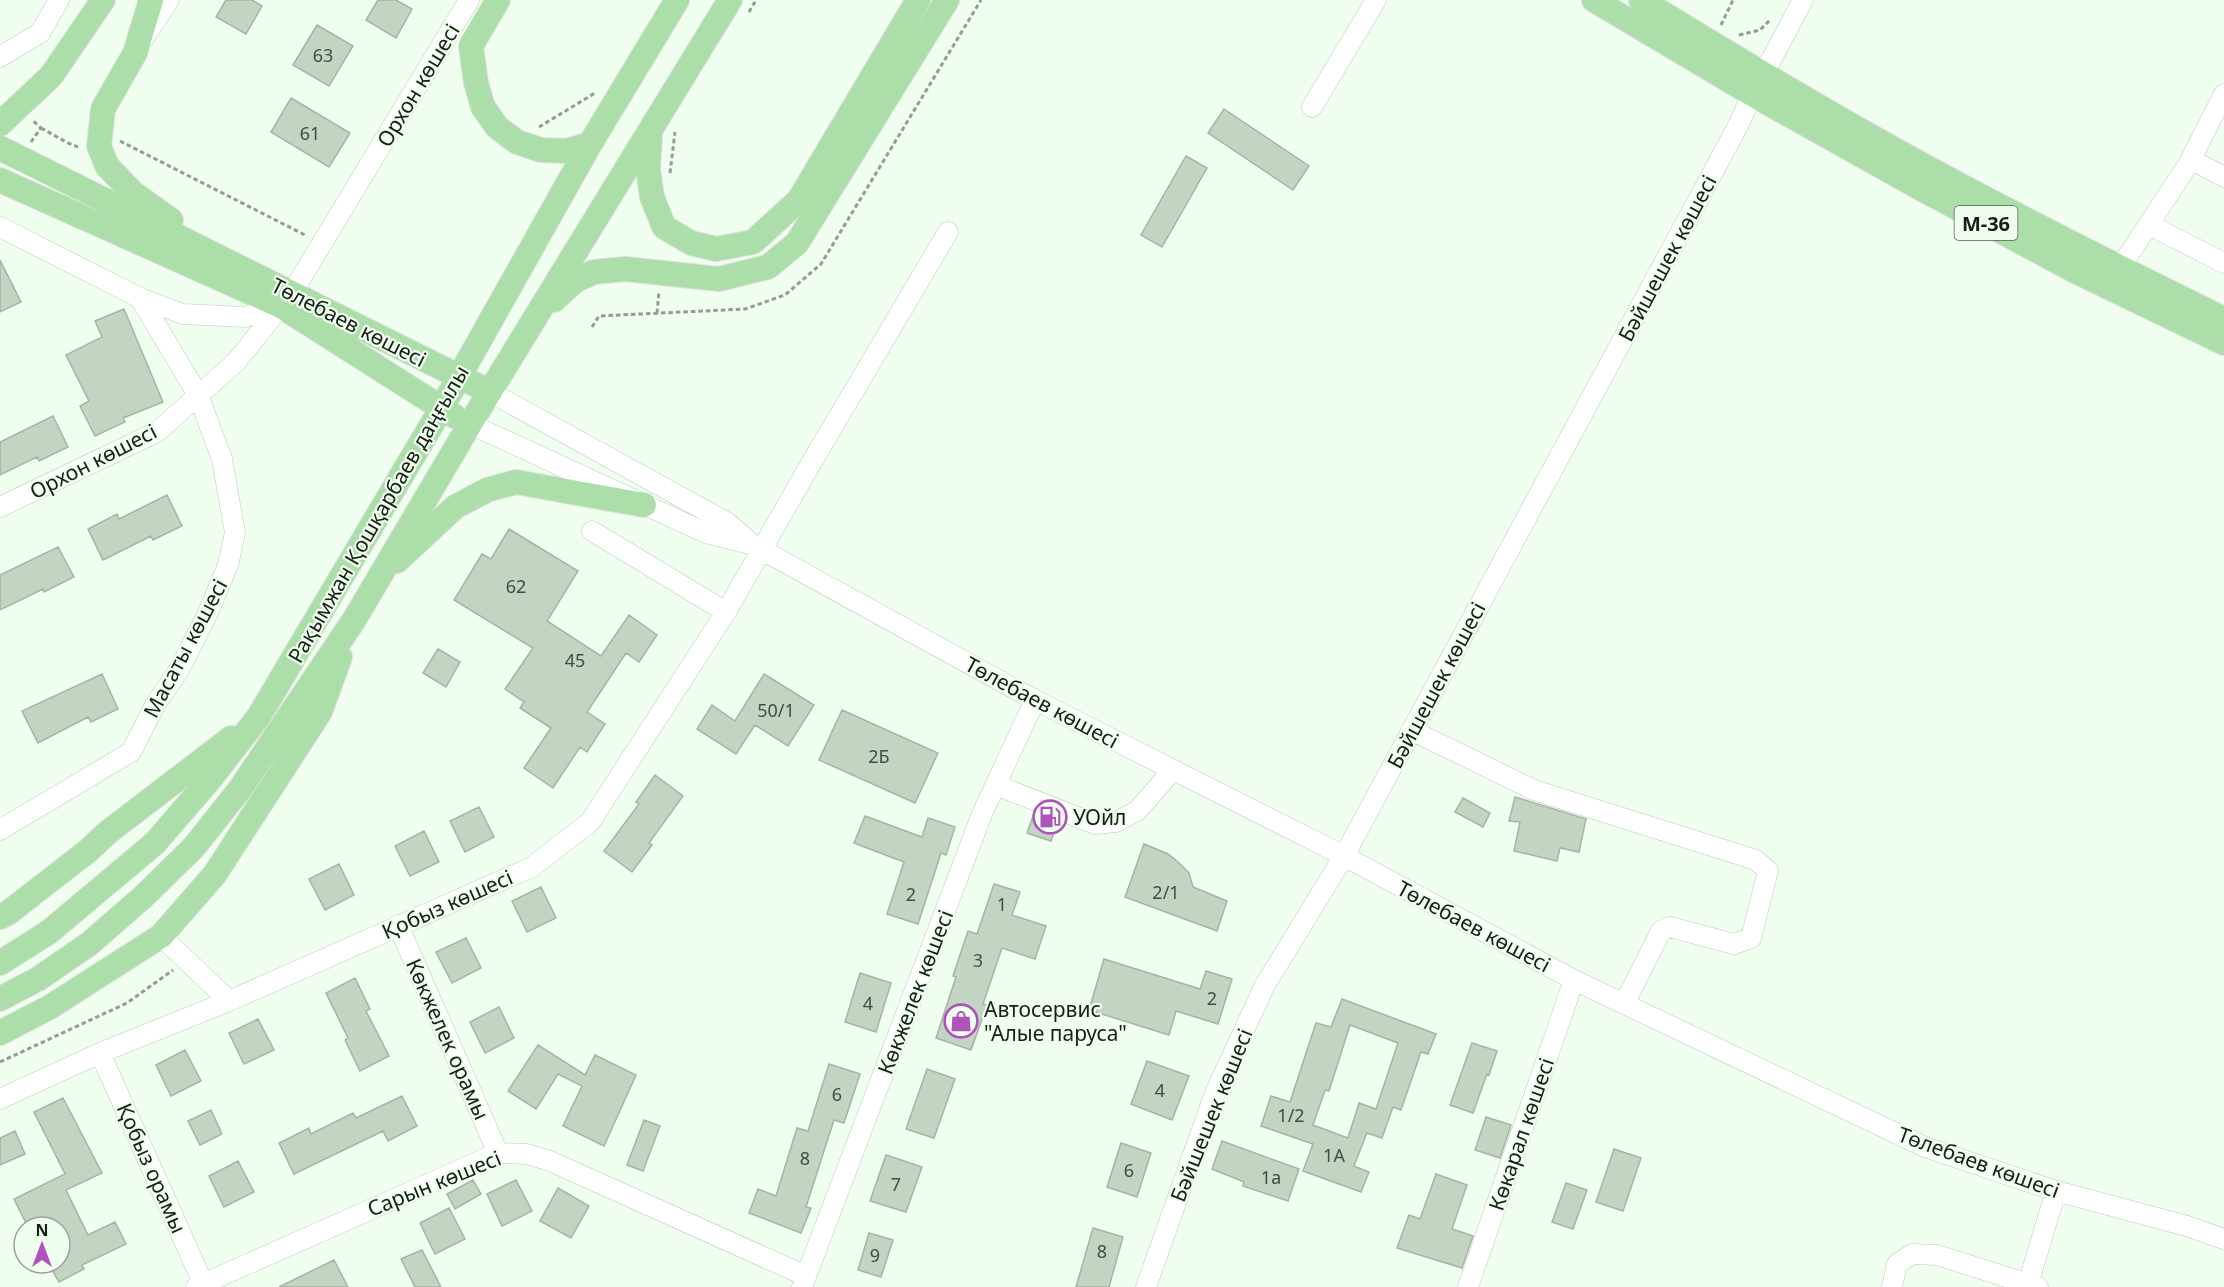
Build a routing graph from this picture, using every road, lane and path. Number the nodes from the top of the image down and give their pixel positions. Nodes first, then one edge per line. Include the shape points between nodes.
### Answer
1 (59, 0) edge
2 (103, 0) edge
3 (151, 0) edge
4 (169, 0) edge
5 (469, 0) edge
6 (498, 0) edge
7 (677, 0) edge
8 (730, 0) edge
9 (756, 0) edge
10 (918, 0) edge
11 (947, 0) edge
12 (1376, 0) edge
13 (1594, 0) edge
14 (1641, 0) edge
15 (1733, 0) edge
16 (1803, 0) edge
17 (1776, 15) dead end
18 (744, 19) dead end
19 (1719, 29) dead end
20 (1736, 36) dead end
21 (135, 53) junction
22 (0, 57) edge
23 (1758, 84) junction
24 (596, 93) dead end
25 (2224, 94) edge
26 (1312, 107) dead end
27 (0, 124) edge
28 (680, 124) dead end
29 (41, 128) dead end
30 (537, 128) dead end
31 (650, 132) junction
32 (109, 143) junction
33 (590, 144) junction
34 (0, 148) edge
35 (2189, 163) junction
36 (670, 177) dead end
37 (2224, 177) edge
38 (0, 180) edge
39 (2149, 225) junction
40 (0, 227) edge
41 (948, 232) dead end
42 (322, 243) junction
43 (2224, 263) edge
44 (2120, 268) junction
45 (253, 274) junction
46 (659, 291) dead end
47 (140, 298) junction
48 (287, 300) junction
49 (657, 314) dead end
50 (537, 316) junction
51 (2224, 319) edge
52 (2224, 343) edge
53 (458, 376) junction
54 (490, 392) junction
55 (198, 395) junction
56 (441, 410) junction
57 (470, 424) junction
58 (644, 505) junction
59 (0, 507) edge
60 (592, 531) dead end
61 (757, 547) junction
62 (380, 577) junction
63 (726, 612) junction
64 (354, 620) junction
65 (1035, 700) junction
66 (259, 716) junction
67 (1412, 730) junction
68 (1173, 770) junction
69 (996, 785) junction
70 (0, 830) edge
71 (1344, 856) junction
72 (0, 917) edge
73 (398, 925) junction
74 (161, 936) junction
75 (183, 957) junction
76 (0, 963) edge
77 (1574, 980) junction
78 (0, 999) edge
79 (229, 1001) junction
80 (1624, 1004) junction
81 (0, 1033) edge
82 (100, 1053) junction
83 (0, 1062) edge
84 (0, 1099) edge
85 (498, 1153) junction
86 (2056, 1191) junction
87 (2224, 1239) edge
88 (804, 1282) edge
89 (199, 1285) edge
90 (2033, 1286) edge
91 (1146, 1287) edge
92 (1468, 1287) edge
93 (1892, 1287) edge

1 - 22 street via 39,33
2 - 27 main road via 51,76
3 - 21 main road
4 - 21 street
5 - 42 street, Орхон көшесі
6 - 33 main road via 471,46 483,107 497,127 525,145 566,151
7 - 33 main road, Рақымжан Қошқарбаев даңғылы
8 - 31 main road, Рақымжан Қошқарбаев даңғылы
9 - 18 path
10 - 31 main road via 799,200 753,242 716,249 691,243 664,227 650,187
11 - 50 main road via 797,243 768,267 718,279 626,269 594,272 576,280
12 - 26 street
13 - 23 main road, M-36
14 - 23 main road, M-36
15 - 19 path
16 - 23 street, Бәйшешек көшесі
17 - 20 path via 1760,30
21 - 32 main road via 103,109
23 - 44 main road, M-36
23 - 52 main road, M-36 via 1920,188 2075,271
23 - 67 street, Бәйшешек көшесі
24 - 30 path
25 - 35 street
28 - 36 path via 674,134
29 - 32 path via 85,149
31 - 50 main road, Рақымжан Қошқарбаев даңғылы
32 - 42 path
32 - 45 main road via 107,166 134,193
33 - 53 main road, Рақымжан Қошқарбаев даңғылы
34 - 45 main road, Төлебаев көшесі
35 - 37 street via 2196,162
35 - 39 street
38 - 48 main road, Төлебаев көшесі
39 - 43 street
39 - 44 street
40 - 47 street
41 - 61 street, Қобыз көшесі
42 - 48 street, Орхон көшесі
44 - 51 main road, M-36
45 - 48 main road, Төлебаев көшесі
46 - 49 path
47 - 48 street via 183,314 244,317
47 - 55 street, Масаты көшесі
48 - 53 main road, Төлебаев көшесі
48 - 55 street, Орхон көшесі via 236,363
48 - 56 main road, Төлебаев көшесі
50 - 54 main road, Рақымжан Қошқарбаев даңғылы
53 - 54 main road, Төлебаев көшесі
53 - 56 main road, Рақымжан Қошқарбаев даңғылы
54 - 57 main road, Рақымжан Қошқарбаев даңғылы
54 - 61 street, Төлебаев көшесі via 728,523
55 - 59 street, Орхон көшесі via 157,432
55 - 70 street, Масаты көшесі via 222,459 235,533 228,565 207,615 131,752
56 - 57 main road, Төлебаев көшесі
56 - 66 main road, Рақымжан Қошқарбаев даңғылы
57 - 58 street, Төлебаев көшесі
57 - 62 main road, Рақымжан Қошқарбаев даңғылы
58 - 61 street, Төлебаев көшесі via 706,533
58 - 62 main road via 516,482 488,490 455,507
60 - 63 street
61 - 63 street, Қобыз көшесі
61 - 65 street, Төлебаев көшесі
62 - 64 main road, Рақымжан Қошқарбаев даңғылы
63 - 73 street, Қобыз көшесі via 590,822 532,867
64 - 74 main road via 320,712 215,874
64 - 78 main road, Рақымжан Қошқарбаев даңғылы via 240,789 194,847 89,944 38,980
65 - 68 street, Төлебаев көшесі
65 - 69 street, Көкжелек көшесі
66 - 72 main road
66 - 76 main road, Рақымжан Қошқарбаев даңғылы via 155,843 50,932
67 - 71 street, Бәйшешек көшесі
67 - 80 street via 1534,790 1756,860 1768,871 1751,938 1734,944 1670,927 1661,931
68 - 69 street via 1137,811 1116,822 1095,824
68 - 71 street, Төлебаев көшесі
69 - 88 street, Көкжелек көшесі
71 - 77 street, Төлебаев көшесі
71 - 91 street, Бәйшешек көшесі via 1265,985 1215,1093
73 - 79 street, Қобыз көшесі
73 - 85 street, Көкжелек орамы
74 - 75 street
74 - 81 main road via 50,1007
75 - 79 street
75 - 83 path via 172,970 127,1003
77 - 80 street, Төлебаев көшесі
77 - 92 street, Көкарал көшесі
79 - 82 street, Қобыз көшесі
80 - 86 street, Төлебаев көшесі via 1925,1147
82 - 84 street, Қобыз көшесі
82 - 89 street, Қобыз орамы
85 - 88 street, Сарын көшесі via 527,1154 550,1161
85 - 89 street, Сарын көшесі
86 - 87 street, Төлебаев көшесі
86 - 90 street
90 - 93 street via 1937,1255 1912,1254 1898,1264

